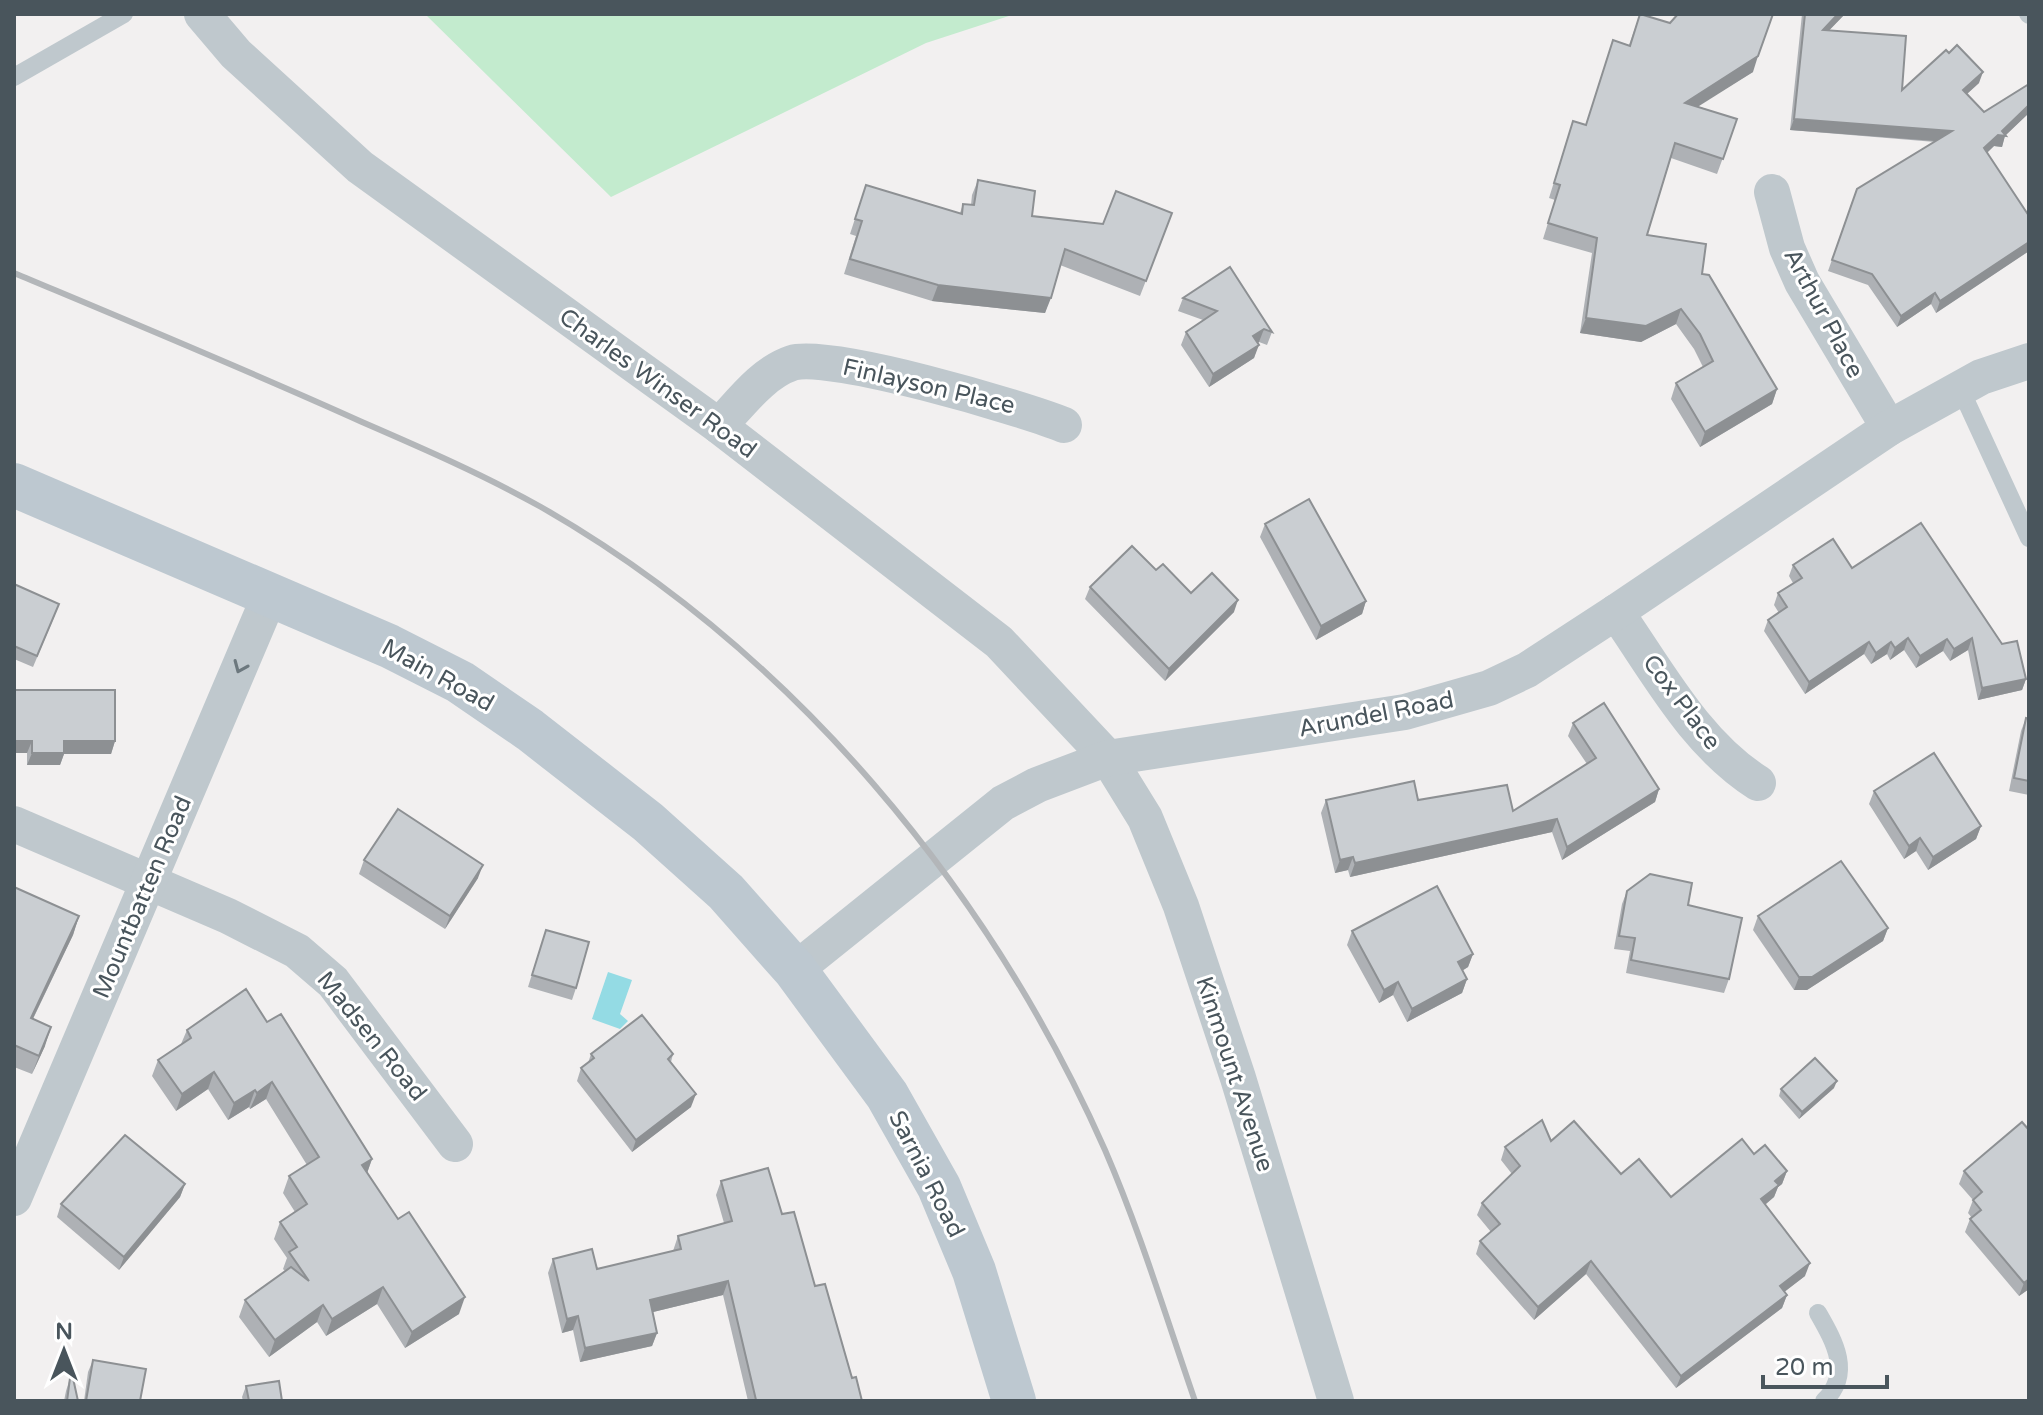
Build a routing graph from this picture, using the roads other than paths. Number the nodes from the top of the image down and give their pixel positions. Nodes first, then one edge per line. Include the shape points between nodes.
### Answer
1 (124, 14) edge
2 (202, 14) edge
3 (14, 77) edge
4 (1772, 192) dead end
5 (2029, 361) edge
6 (1960, 388) junction
7 (1064, 425) dead end
8 (719, 426) junction
9 (1889, 428) junction
10 (14, 485) edge
11 (2029, 538) edge
12 (270, 595) junction
13 (1616, 612) junction
14 (1108, 758) junction
15 (1758, 783) dead end
16 (14, 824) edge
17 (148, 881) junction
18 (795, 970) junction
19 (455, 1144) dead end
20 (14, 1198) edge
21 (1818, 1313) dead end
22 (1014, 1401) edge
23 (1336, 1401) edge
24 (1824, 1401) edge

1 - 3 lane
2 - 8 street, Charles Winser Road via 236,54 360,167
4 - 9 street, Arthur Place via 1802,282
5 - 6 street, Arundel Road
6 - 9 street, Arundel Road
6 - 11 lane
7 - 8 street, Finlayson Place via 1026,409 836,363 793,363 759,384
8 - 14 street, Charles Winser Road via 999,642
9 - 13 street, Arundel Road
10 - 12 main road, Main Road
12 -> 17 street, Mountbatten Road
12 - 18 main road, Main Road via 460,682 530,730 648,822 726,892
13 - 14 street, Arundel Road via 1527,670 1452,701
13 - 15 street, Cox Place via 1707,741
14 - 18 street, Arundel Road via 1003,803
14 - 23 street, Kinmount Avenue via 1145,818 1181,906
16 - 17 street, Madsen Road
17 - 19 street, Madsen Road via 228,916 309,961 383,1044
17 - 20 street, Mountbatten Road
18 - 22 main road, Sarnia Road via 887,1095 939,1187 974,1271
21 - 24 lane via 1840,1360 1835,1385

